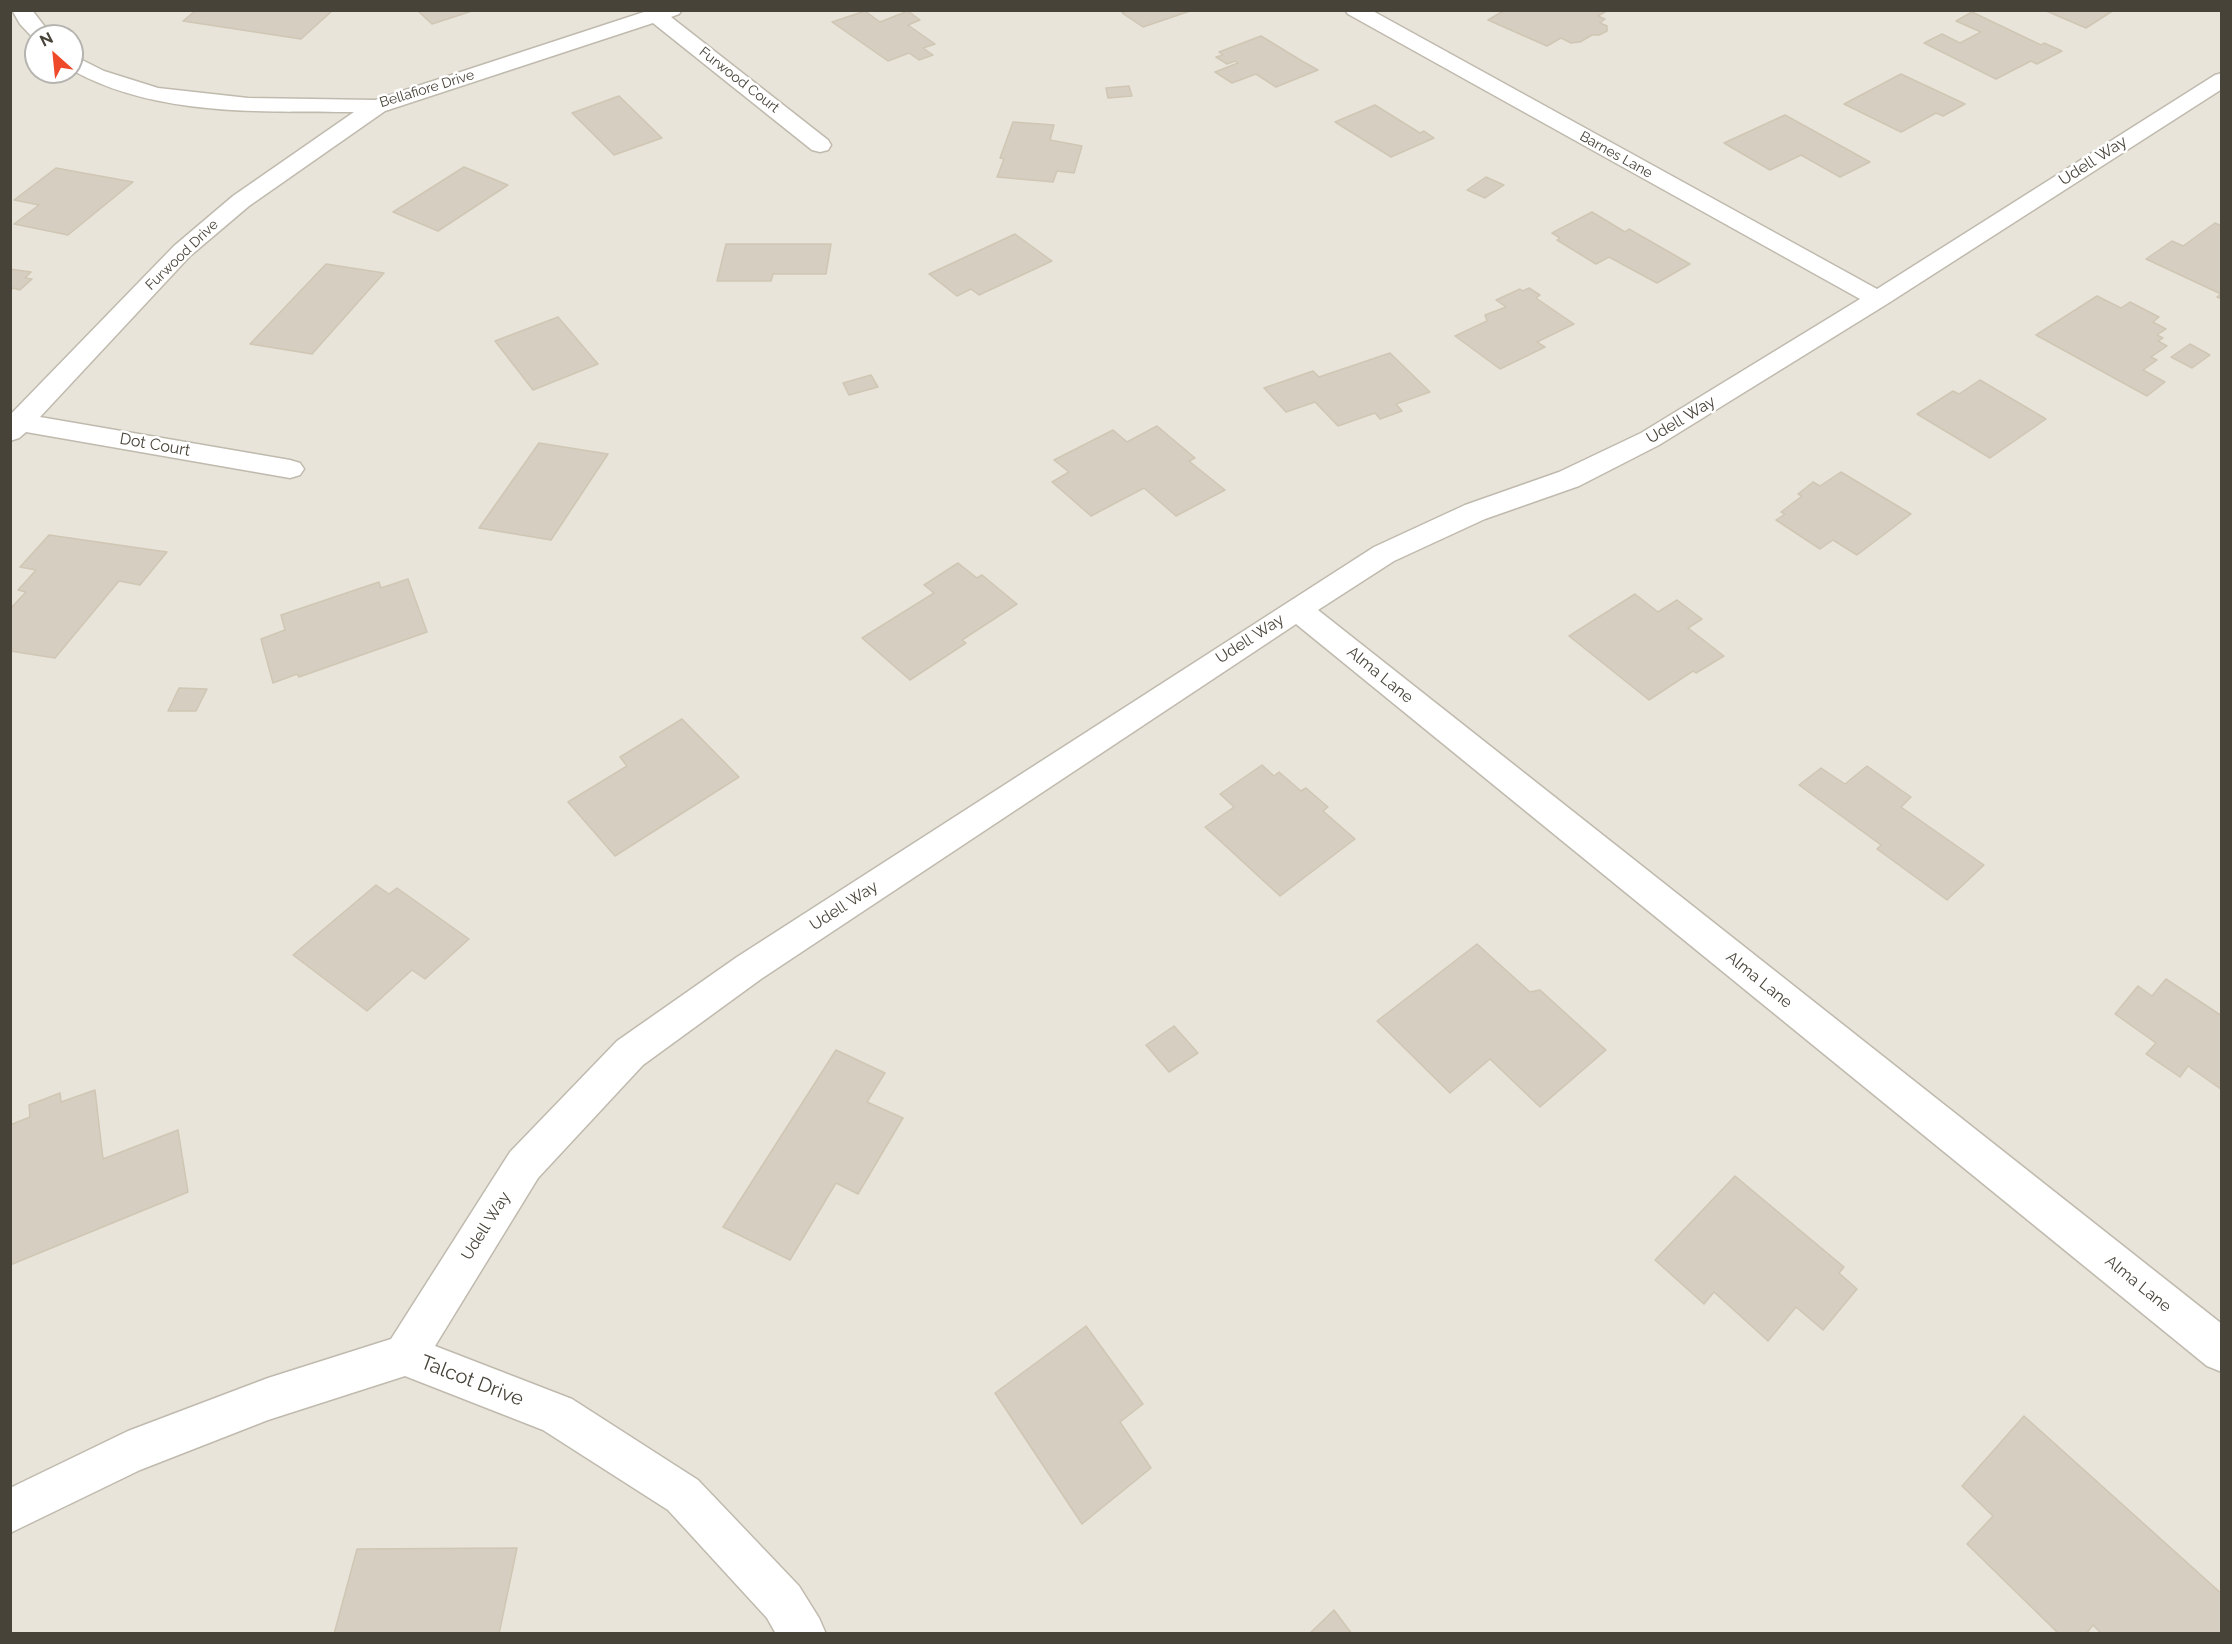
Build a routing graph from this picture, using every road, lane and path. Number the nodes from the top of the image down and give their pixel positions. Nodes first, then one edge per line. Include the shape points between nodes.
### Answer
1 (1355, 10) edge
2 (665, 13) edge
3 (84, 68) edge
4 (2222, 79) edge
5 (377, 106) junction
6 (820, 145) dead end
7 (1878, 299) junction
8 (15, 427) edge
9 (290, 469) dead end
10 (1297, 609) junction
11 (2222, 1351) edge
12 (405, 1355) junction
13 (10, 1511) edge
14 (803, 1634) edge

1 - 7 street, Barnes Lane
2 - 5 street, Bellafiore Drive
2 - 6 street, Furwood Court
3 - 5 street, Bellafiore Drive via 155,94 248,104
4 - 7 street, Udell Way
5 - 8 street, Furwood Drive via 241,201 182,251
7 - 10 street, Udell Way via 1650,439 1569,479 1475,512 1384,554
8 - 9 street, Dot Court
10 - 11 street, Alma Lane
10 - 12 street, Udell Way via 759,962 630,1053 524,1165
12 - 13 street, Talcot Drive via 268,1400 128,1453
12 - 14 street, Talcot Drive via 557,1414 683,1495 783,1602

